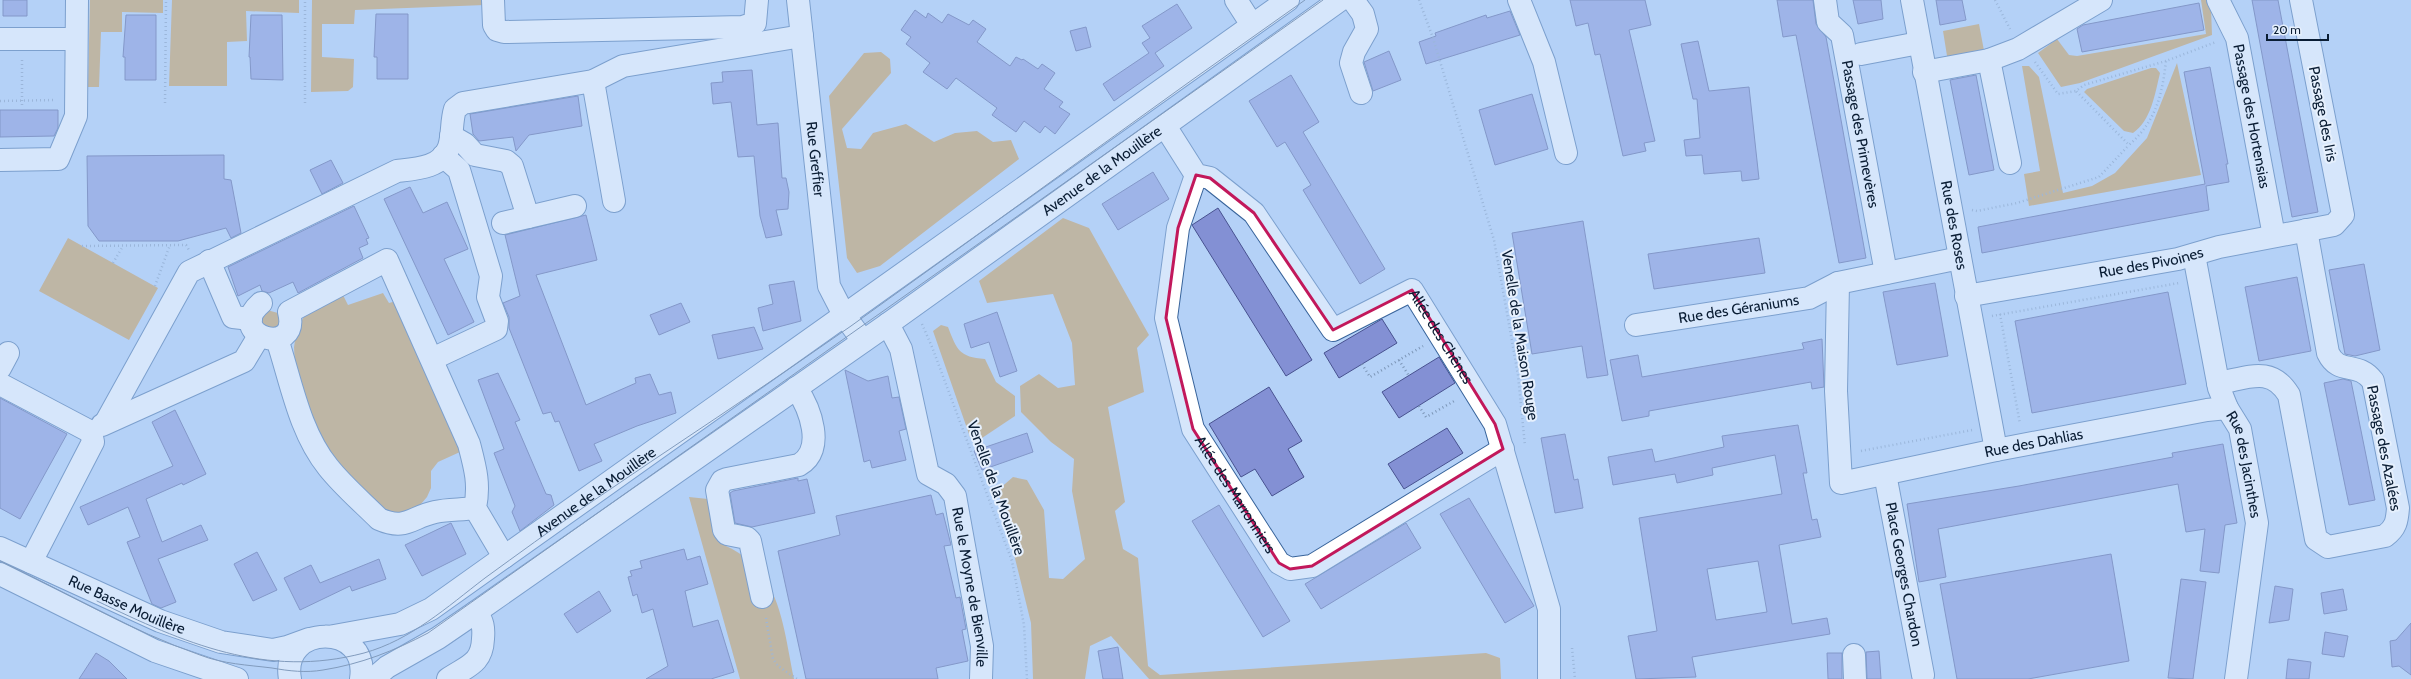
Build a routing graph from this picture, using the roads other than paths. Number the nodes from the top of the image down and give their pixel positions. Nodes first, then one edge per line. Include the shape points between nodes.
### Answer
1 (77, 0) edge
2 (493, 0) edge
3 (757, 0) edge
4 (798, 0) edge
5 (1236, 0) edge
6 (1288, 0) edge
7 (1340, 0) edge
8 (1353, 0) edge
9 (1519, 0) edge
10 (1825, 0) edge
11 (1912, 0) edge
12 (2101, 0) edge
13 (2218, 0) edge
14 (2301, 0) edge
15 (1252, 25) junction
16 (802, 36) junction
17 (0, 39) edge
18 (76, 39) junction
19 (1919, 43) junction
20 (1861, 54) dead end
21 (1990, 60) junction
22 (1924, 72) junction
23 (593, 81) junction
24 (1361, 93) dead end
25 (1165, 126) junction
26 (451, 136) junction
27 (1566, 153) dead end
28 (443, 156) junction
29 (0, 160) edge
30 (2010, 163) dead end
31 (1196, 175) junction
32 (614, 201) dead end
33 (575, 206) dead end
34 (528, 217) junction
35 (503, 223) dead end
36 (2334, 225) joint
37 (2306, 230) junction
38 (2274, 236) junction
39 (2194, 255) junction
40 (1960, 258) junction
41 (203, 264) junction
42 (1886, 273) junction
43 (1838, 284) junction
44 (1966, 296) junction
45 (844, 315) junction
46 (262, 324) junction
47 (888, 324) junction
48 (1636, 325) dead end
49 (863, 342) junction
50 (432, 359) junction
51 (2218, 383) junction
52 (0, 384) edge
53 (796, 388) junction
54 (2227, 408) junction
55 (98, 427) junction
56 (1503, 449) junction
57 (1996, 450) junction
58 (1885, 474) junction
59 (475, 508) junction
60 (0, 548) edge
61 (504, 557) junction
62 (31, 562) junction
63 (0, 574) edge
64 (762, 597) road end
65 (476, 612) junction
66 (334, 636) junction
67 (309, 639) junction
68 (1854, 655) dead end
69 (1923, 675) dead end
70 (232, 678) edge
71 (290, 679) edge
72 (361, 679) edge
73 (373, 679) edge
74 (448, 679) edge
75 (981, 679) edge
76 (1549, 679) edge
77 (1855, 679) edge
78 (2236, 679) edge

1 - 18 street
2 - 3 street via 494,25 497,30 504,32 743,27 755,23
4 - 16 street, Rue Greffier
5 - 15 street
6 - 15 street, Avenue de la Mouillère
7 - 25 street, Avenue de la Mouillère
8 - 24 street via 1363,14 1367,29 1351,63
9 - 27 street via 1544,62
10 - 42 street, Passage des Primevères via 1828,22 1842,35
11 - 19 street, Rue des Roses
12 - 21 street via 2021,47
13 - 38 street, Passage des Hortensias via 2235,34
14 - 36 street, Passage des Iris via 2343,215
15 - 45 street, Avenue de la Mouillère
16 - 23 street via 623,66
16 - 45 street, Rue Greffier via 829,286
17 - 18 street
18 - 29 street via 76,116 58,159
19 - 20 street
19 - 22 street, Rue des Roses
21 - 22 street
21 - 30 street
22 - 40 street, Rue des Roses
23 - 26 street via 464,103 455,109
23 - 32 street
25 - 31 street
25 - 47 street, Avenue de la Mouillère
26 - 28 street via 449,148
26 - 34 street via 465,144 475,155 506,161 512,166
28 - 41 street via 425,168 397,171
28 - 50 street via 460,170 491,276 488,297 497,321 496,329
31 - 56 street, Allée des Chênes via 1210,178 1254,213 1333,330 1412,290 1495,424
31 - 56 street, Allée des Marronniers via 1178,228 1166,318 1194,429 1279,562 1290,569 1312,566
33 - 34 street
34 - 35 street
36 - 37 street, Rue des Pivoines
37 - 38 street, Rue des Pivoines
37 - 51 street, Passage des Azalées via 2328,353 2332,362 2338,366 2367,373 2373,381 2398,508 2393,531 2385,536 2328,547 2319,541 2316,538 2289,395 2282,383 2262,376
38 - 39 street, Rue des Pivoines via 2219,247
39 - 44 street, Rue des Pivoines
39 - 51 street, Rue des Jacinthes
40 - 42 street, Rue des Géraniums
40 - 44 street, Rue des Roses
41 - 46 street via 233,317
41 - 55 street via 189,272
42 - 43 street, Rue des Géraniums
43 - 48 street, Rue des Géraniums via 1810,298
43 - 58 street, Rue des Dahlias via 1838,455 1842,483
44 - 57 street, Rue des Roses
45 - 49 street
45 - 61 street, Avenue de la Mouillère
46 - 50 street via 287,331 289,312 387,260
46 - 55 street via 244,361
46 - 59 street via 300,414 327,466 379,520 390,524 406,524 429,513
47 - 49 street, Avenue de la Mouillère
47 - 75 street, Rue le Moyne de Bienville via 901,350 928,474 946,484 955,496 982,646
49 - 53 street, Avenue de la Mouillère
50 - 59 street via 469,444 478,475 479,490
51 - 54 street, Rue des Jacinthes
52 - 55 street
53 - 64 street via 810,413 812,454 799,465 727,479 722,481 717,490 724,530 727,534 750,541
53 - 65 street, Avenue de la Mouillère
54 - 57 street, Rue des Dahlias
54 - 78 street, Rue des Jacinthes via 2240,429 2257,523
55 - 62 street via 93,442
56 - 76 street, Allée des Chênes via 1550,609
57 - 58 street, Rue des Dahlias
58 - 69 street, Place Georges Chardon
59 - 61 street
60 - 62 street, Rue Basse Mouillère
61 - 66 street, Avenue de la Mouillère via 431,609 412,619 381,629
62 - 67 street, Rue Basse Mouillère via 160,621 221,642 273,650 287,648
63 - 70 street, Rue Basse Mouillère via 155,651
65 - 73 street, Avenue de la Mouillère via 438,638 387,667
65 - 74 street via 484,627 483,652 479,658
66 - 67 street, Avenue de la Mouillère via 322,635
66 - 72 street via 347,642 357,654 361,663
67 - 71 street via 294,653 288,668
68 - 77 street

